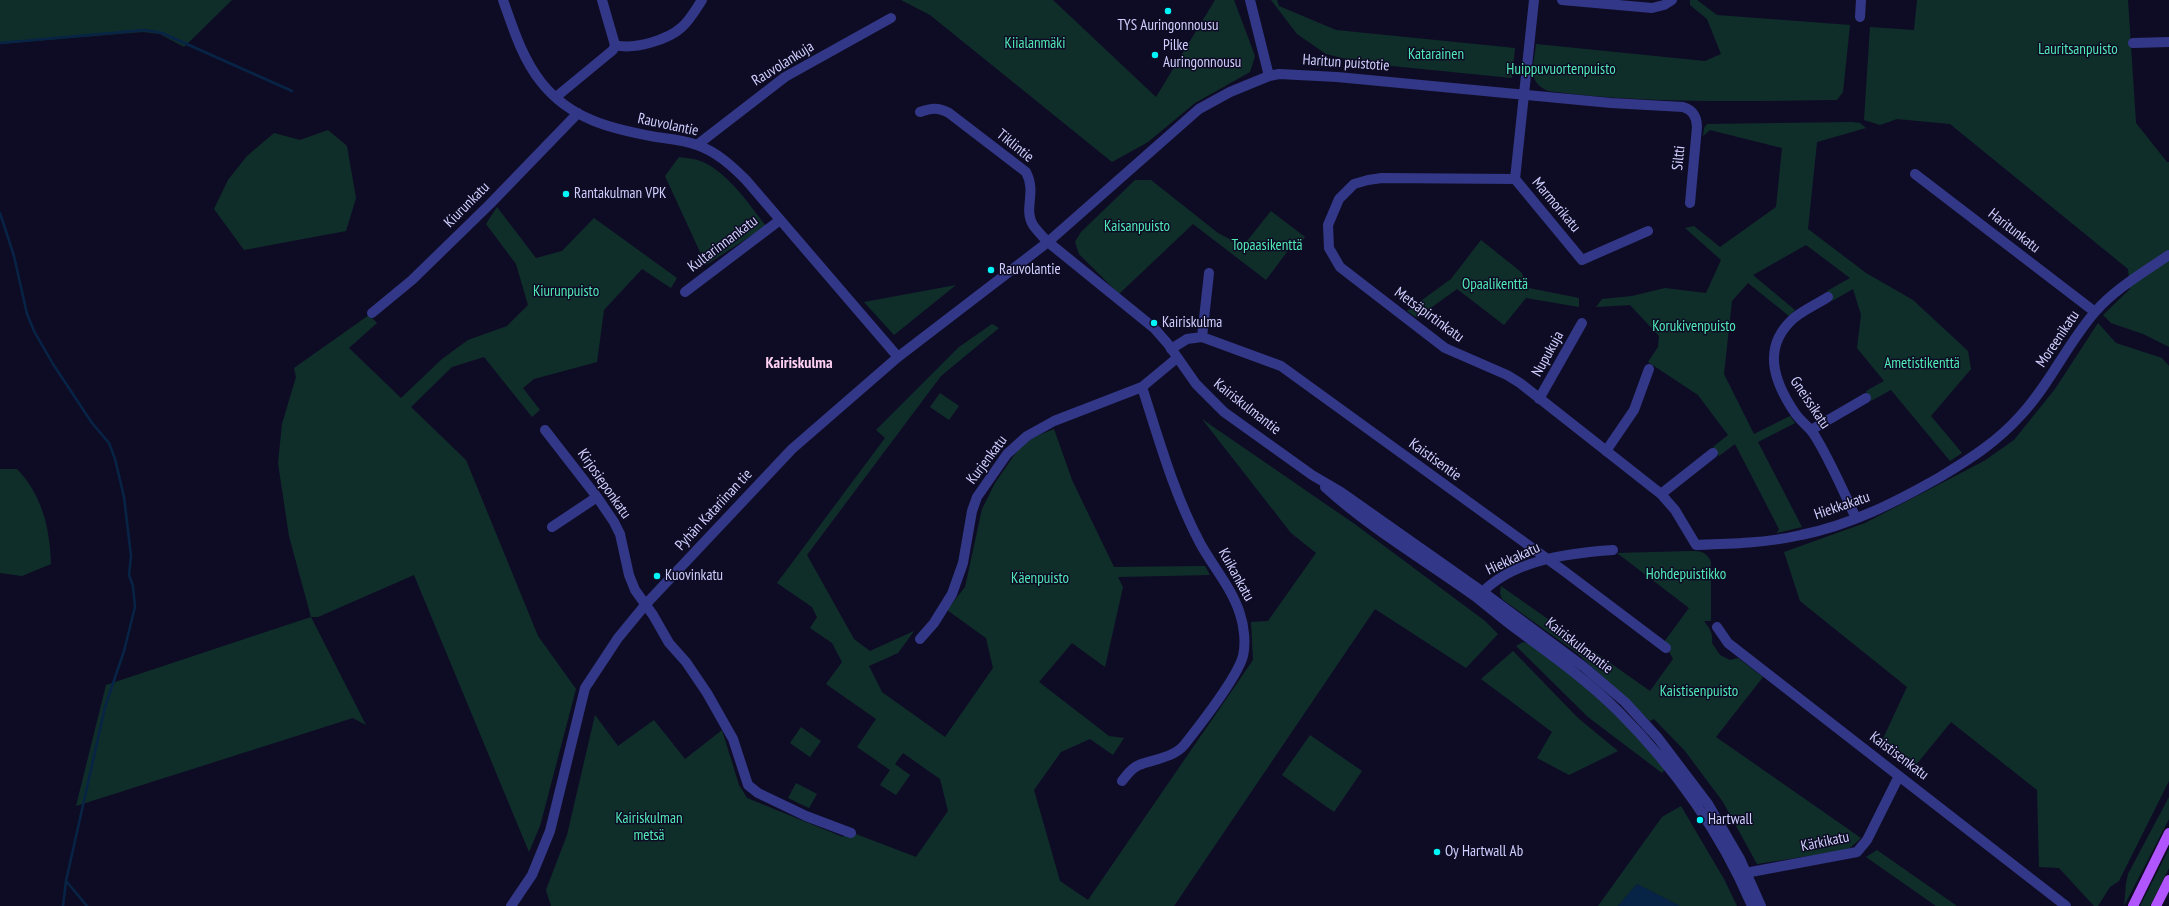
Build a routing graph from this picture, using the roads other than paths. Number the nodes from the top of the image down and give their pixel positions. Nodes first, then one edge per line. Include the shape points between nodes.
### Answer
1 (503, 0) edge
2 (602, 0) edge
3 (702, 0) edge
4 (1250, 0) edge
5 (1534, 0) edge
6 (1562, 0) edge
7 (1672, 0) edge
8 (1861, 0) edge
9 (1860, 17) dead end
10 (891, 18) dead end
11 (2169, 42) edge
12 (2133, 43) dead end
13 (615, 45) junction
14 (1269, 76) junction
15 (1524, 94) junction
16 (556, 98) junction
17 (920, 112) dead end
18 (578, 113) junction
19 (1695, 116) joint
20 (697, 145) junction
21 (1915, 174) dead end
22 (1514, 179) junction
23 (1690, 203) dead end
24 (780, 220) junction
25 (1648, 231) dead end
26 (1048, 242) junction
27 (2169, 255) edge
28 (1209, 273) dead end
29 (685, 292) dead end
30 (1828, 297) dead end
31 (2095, 312) junction
32 (372, 313) dead end
33 (1582, 323) dead end
34 (1202, 337) junction
35 (1171, 349) junction
36 (898, 357) junction
37 (1177, 358) junction
38 (1649, 369) dead end
39 (1142, 387) junction
40 (1866, 398) dead end
41 (1539, 399) junction
42 (545, 430) dead end
43 (1811, 430) junction
44 (1606, 451) junction
45 (1983, 451) joint
46 (1713, 453) dead end
47 (1661, 494) junction
48 (597, 497) junction
49 (1856, 518) junction
50 (552, 527) dead end
51 (1696, 545) joint
52 (1613, 550) dead end
53 (1545, 559) junction
54 (1480, 595) junction
55 (646, 604) junction
56 (1717, 628) dead end
57 (920, 639) dead end
58 (1666, 648) dead end
59 (1900, 776) junction
60 (1122, 782) dead end
61 (851, 833) dead end
62 (2169, 833) edge
63 (1742, 873) junction
64 (2169, 880) edge
65 (511, 906) edge
66 (1752, 906) edge
67 (1761, 906) edge
68 (2066, 906) edge
69 (2133, 906) edge
70 (2156, 906) edge

1 - 16 street, Rauvolantie via 529,66
2 - 13 street
3 - 13 street via 686,23 674,33 632,48
4 - 14 street
5 - 15 street, Marmorikatu
6 - 7 street via 1652,8 1664,6
8 - 9 street
10 - 20 street, Rauvolankuja via 785,77
11 - 12 street
13 - 16 street via 613,50
14 - 15 street, Haritun puistotie via 1337,76
14 - 26 street, Haritun puistotie via 1230,92 1199,109
15 - 19 street, Haritun puistotie via 1611,103 1678,106
15 - 22 street, Marmorikatu
16 - 18 street, Rauvolantie
17 - 26 street, Tiklintie via 940,108 949,113 1026,172 1032,190 1030,217
18 - 20 street, Rauvolantie via 617,130
18 - 32 street, Kiurunkatu via 417,275
19 - 23 street, Siltti via 1697,127
20 - 24 street, Rauvolantie via 730,164
21 - 31 street, Haritunkatu
22 - 25 street, Marmorikatu via 1582,260
22 - 41 street, Metsäpirtinkatu via 1394,178 1361,182 1348,188 1335,204 1328,225 1328,241 1332,255 1340,267 1445,348 1507,375
24 - 29 street, Kultarinnankatu
24 - 36 street, Rauvolantie
26 - 35 street, Kairiskulmantie via 1154,328
26 - 36 street, Pyhän Katariinan tie
27 - 31 street, Moreenikatu via 2117,292
28 - 34 street
30 - 43 street, Gneissikatu via 1789,323 1779,336 1774,353 1774,369 1782,390 1795,413
31 - 45 street, Moreenikatu via 2031,404
33 - 41 street, Nupukuja
34 - 35 street via 1187,339
34 - 53 street, Kaistisentie via 1281,366
35 - 37 street, Kairiskulmantie
36 - 55 street, Pyhän Katariinan tie via 792,449
37 - 39 street, Kurjenkatu
37 - 54 street, Kairiskulmantie via 1196,384 1224,412 1312,475 1366,520
38 - 44 street via 1634,410
39 - 57 street, Kurjenkatu via 1054,421 1026,436 1007,454 977,497 972,511 963,564 952,594 934,623
39 - 60 street, Kuikankatu via 1176,488 1200,542 1234,599 1243,624 1244,638 1243,656 1231,680 1184,746 1164,758 1138,765 1130,770
40 - 43 street
41 - 44 street, Metsäpirtinkatu
42 - 48 street, Kirjosieponkatu
43 - 49 street, Gneissikatu
44 - 47 street, Metsäpirtinkatu
45 - 49 street, Hiekkakatu via 1903,498
46 - 47 street
47 - 51 street, Metsäpirtinkatu via 1675,510
48 - 50 street
48 - 55 street, Kirjosieponkatu via 620,534 629,575 635,590
49 - 51 street, Hiekkakatu via 1828,529 1788,538
52 - 53 street, Hiekkakatu
53 - 54 street, Hiekkakatu via 1504,577
53 - 58 street, Kaistisentie
54 - 63 street, Kairiskulmantie via 1618,710 1646,740 1681,785
55 - 61 street via 669,643 686,662 707,693 733,739 748,785 758,794
55 - 65 street, Pyhän Katariinan tie via 618,638 585,688 550,830 532,875
56 - 59 street, Kaistisenkatu via 1728,643
59 - 63 street, Kärkikatu via 1867,840 1857,852
59 - 68 street, Kaistisenkatu
62 - 69 main road
63 - 66 street, Kairiskulmantie
63 - 67 street, Kairiskulmantie
64 - 70 main road

